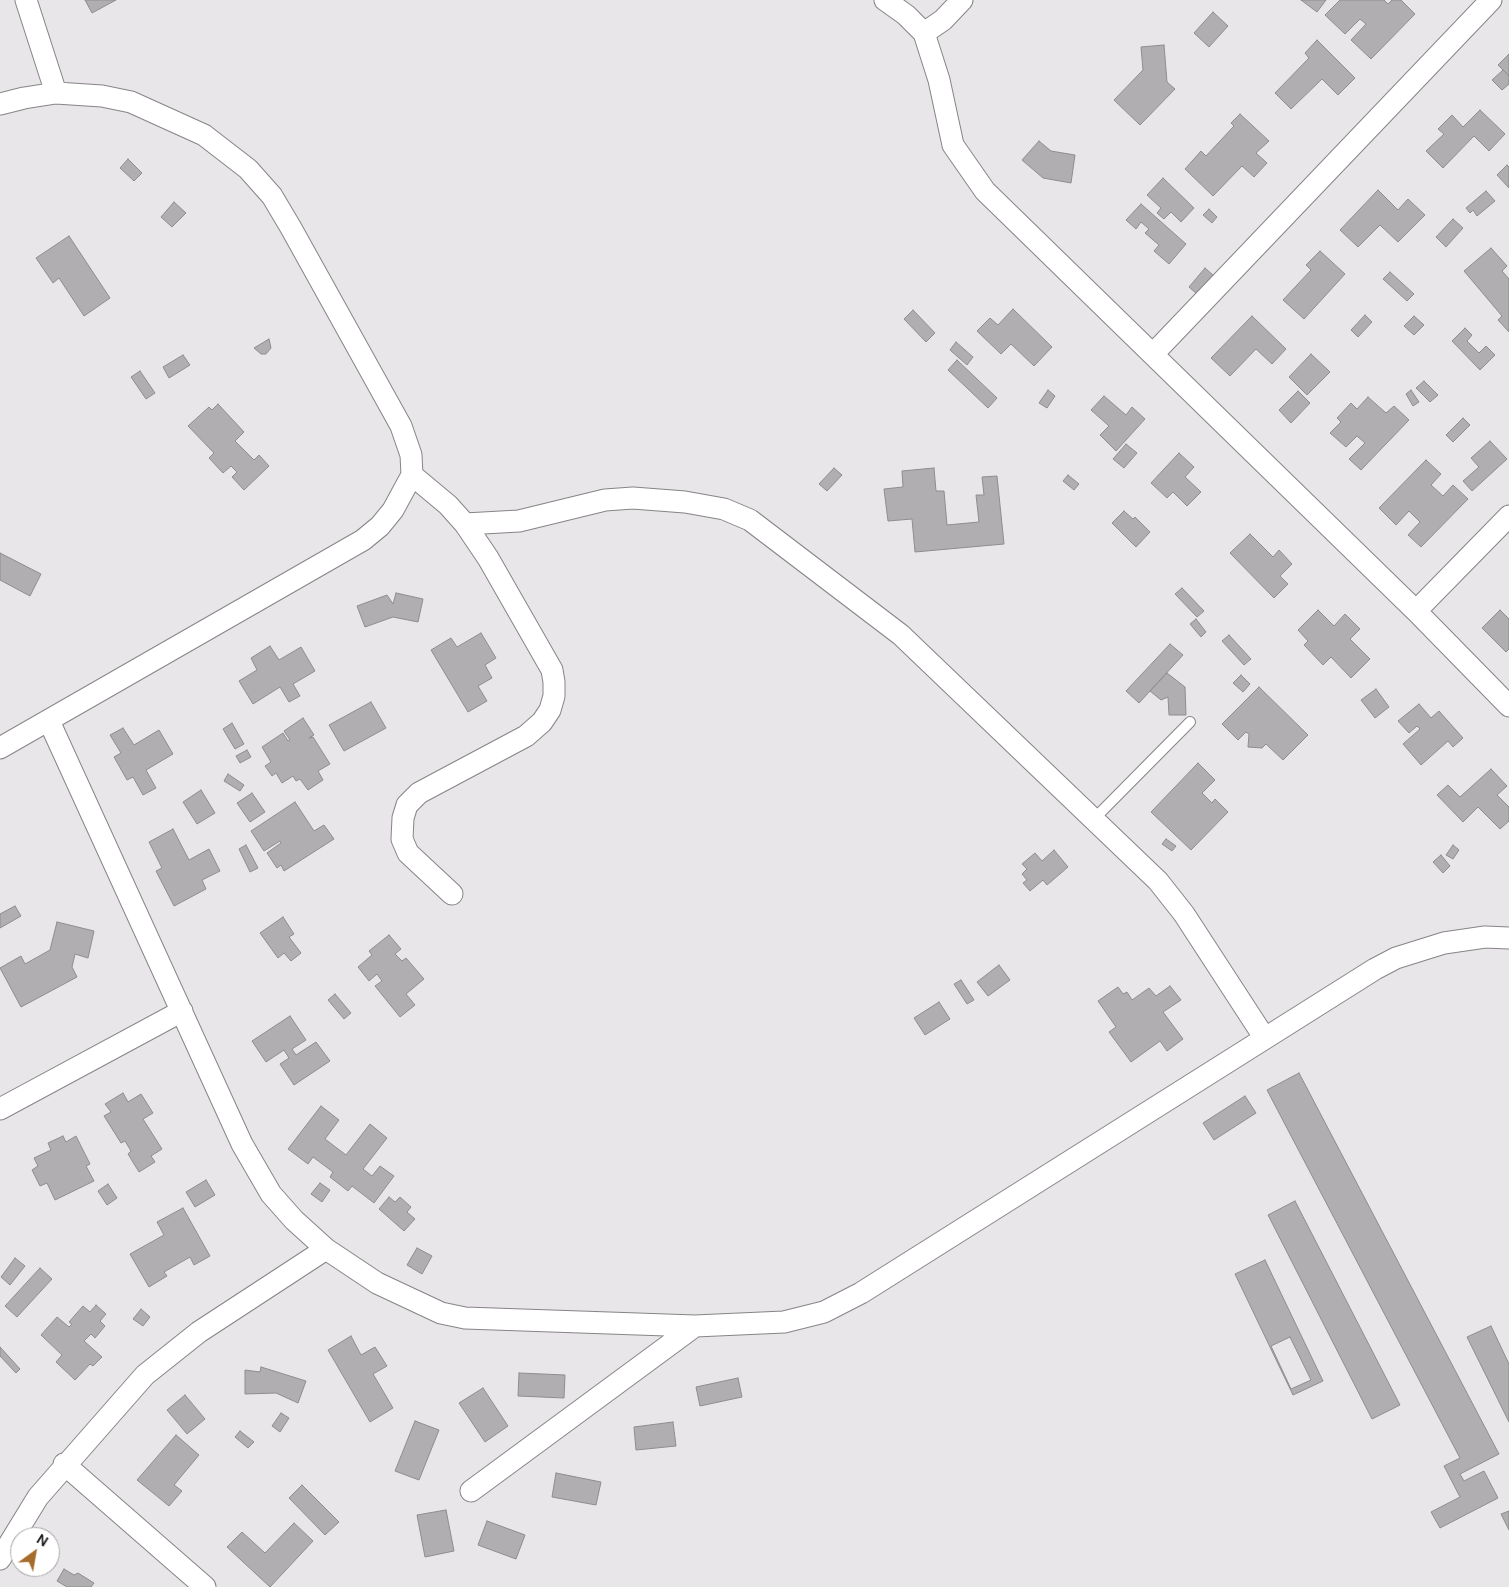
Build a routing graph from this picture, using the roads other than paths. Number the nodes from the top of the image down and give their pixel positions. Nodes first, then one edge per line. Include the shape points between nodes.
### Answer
1 (26, 0) edge
2 (885, 0) edge
3 (962, 0) edge
4 (1491, 0) edge
5 (924, 33) junction
6 (56, 93) junction
7 (0, 104) edge
8 (1154, 353) junction
9 (412, 475) junction
10 (1509, 516) edge
11 (464, 524) junction
12 (1416, 611) junction
13 (1509, 706) edge
14 (49, 721) junction
15 (1190, 722) dead end
16 (0, 748) edge
17 (1094, 819) junction
18 (452, 894) dead end
19 (1509, 938) edge
20 (182, 1011) junction
21 (1264, 1037) junction
22 (0, 1109) edge
23 (326, 1249) junction
24 (695, 1326) junction
25 (64, 1464) junction
26 (471, 1491) dead end
27 (0, 1558) edge
28 (205, 1587) edge

1 - 6 street
2 - 5 street
3 - 5 street via 943,20
4 - 8 street
5 - 8 street via 939,80 953,145 972,175
6 - 7 street
6 - 9 street via 102,96 156,111 204,135 248,169 272,196 401,426 411,455
8 - 12 street
9 - 11 street via 448,505
9 - 14 street via 393,510 363,540
10 - 12 street
11 - 17 street via 519,521 605,500 633,498 724,509 750,520 901,635
11 - 18 street via 488,558 552,670 554,696 542,722 526,736 419,794 407,805 402,839 408,853
12 - 13 street
14 - 16 street
14 - 20 street
15 - 17 lane
17 - 21 street via 1172,897
19 - 21 street via 1464,939 1396,958
20 - 22 street
20 - 23 street via 256,1170 277,1200
21 - 24 street via 841,1305 784,1322
23 - 24 street via 376,1284 441,1313 465,1318
23 - 25 street via 178,1347 145,1375
24 - 26 street
25 - 27 street via 38,1497
25 - 28 street

